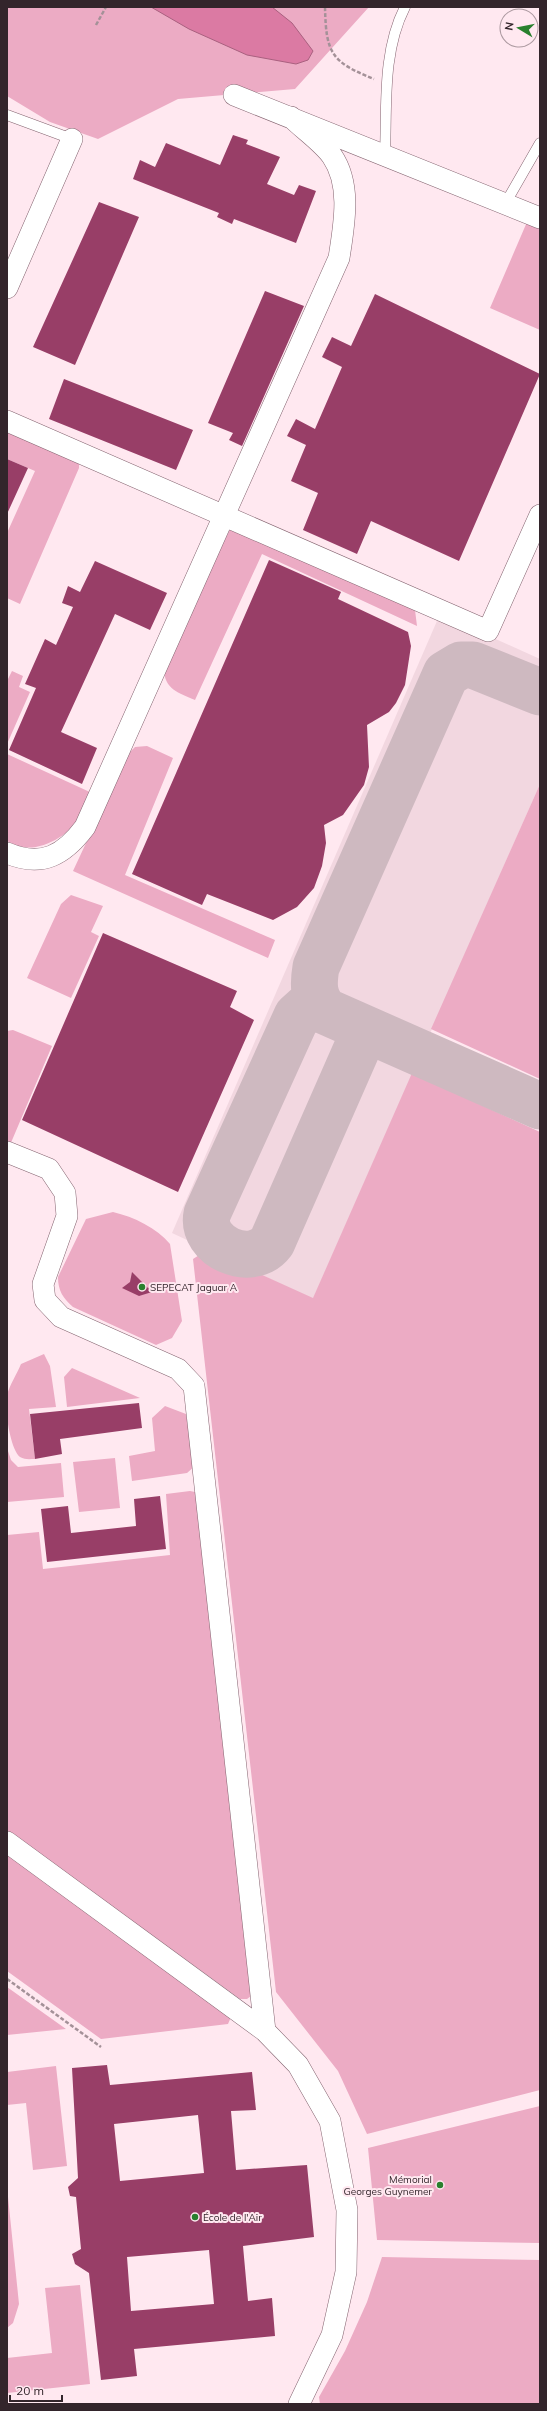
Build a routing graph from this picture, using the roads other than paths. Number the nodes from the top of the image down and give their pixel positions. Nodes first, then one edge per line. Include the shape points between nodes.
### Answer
1 (405, 7) edge
2 (234, 95) dead end
3 (7, 115) edge
4 (292, 118) junction
5 (72, 140) joint
6 (540, 143) edge
7 (384, 155) junction
8 (505, 204) junction
9 (540, 218) edge
10 (7, 288) edge
11 (7, 421) edge
12 (224, 515) junction
13 (540, 515) edge
14 (7, 853) edge
15 (7, 1152) edge
16 (7, 1842) edge
17 (265, 2031) junction
18 (299, 2404) edge

1 - 7 lane via 396,25 390,47
2 - 4 street
3 - 5 lane
4 - 7 street
4 - 12 street via 332,156 344,180 344,228 339,258
5 - 10 street
6 - 8 lane
7 - 8 street
8 - 9 street
11 - 12 street
12 - 13 street via 488,631
12 - 14 street via 85,827 58,855 37,860
15 - 17 street via 49,1169 65,1193 67,1216 43,1284 45,1300 61,1317 178,1369 194,1386
16 - 17 street
17 - 18 street via 298,2065 330,2121 347,2210 346,2272 332,2336

